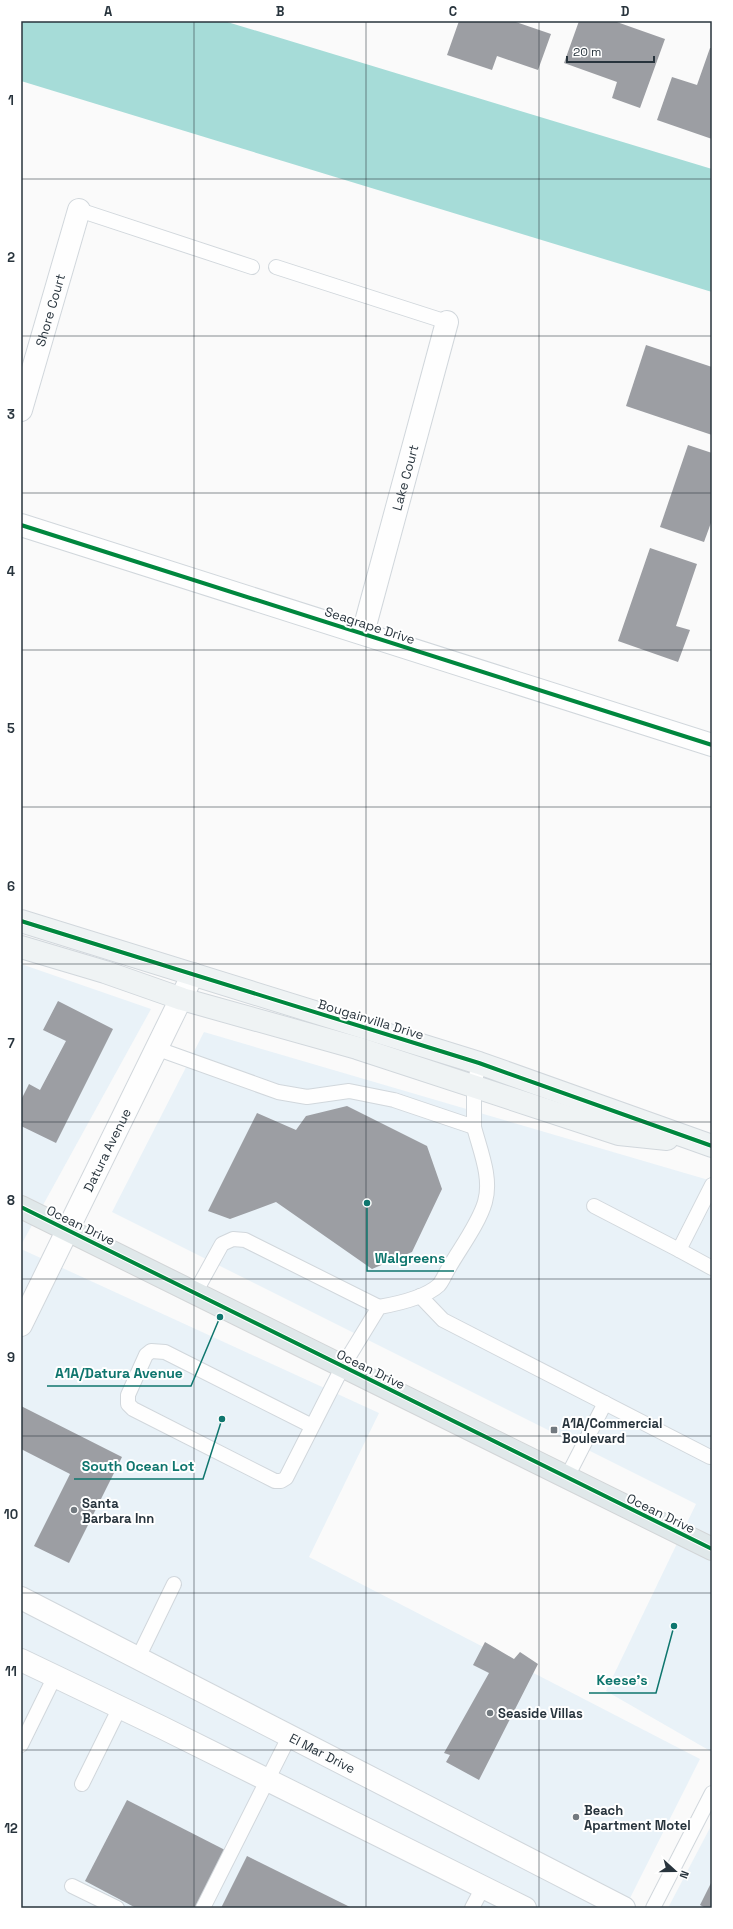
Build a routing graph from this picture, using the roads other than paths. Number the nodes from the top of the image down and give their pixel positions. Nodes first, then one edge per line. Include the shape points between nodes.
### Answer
1 (79, 210) joint
2 (252, 267) dead end
3 (276, 267) dead end
4 (447, 322) joint
5 (21, 410) edge
6 (21, 525) edge
7 (362, 633) junction
8 (712, 745) edge
9 (21, 921) edge
10 (21, 947) edge
11 (194, 974) junction
12 (182, 999) junction
13 (158, 1049) junction
14 (479, 1063) junction
15 (474, 1086) junction
16 (474, 1127) junction
17 (709, 1145) edge
18 (712, 1185) edge
19 (594, 1206) dead end
20 (21, 1207) edge
21 (68, 1230) junction
22 (680, 1250) junction
23 (712, 1268) edge
24 (195, 1293) junction
25 (420, 1296) junction
26 (379, 1307) junction
27 (21, 1325) edge
28 (343, 1366) junction
29 (605, 1403) junction
30 (312, 1426) junction
31 (710, 1457) dead end
32 (567, 1477) junction
33 (712, 1549) edge
34 (174, 1584) dead end
35 (21, 1598) edge
36 (138, 1658) junction
37 (21, 1660) edge
38 (55, 1676) junction
39 (120, 1707) junction
40 (290, 1735) junction
41 (21, 1745) edge
42 (268, 1780) junction
43 (82, 1784) dead end
44 (712, 1793) edge
45 (72, 1886) dead end
46 (483, 1887) junction
47 (117, 1908) edge
48 (203, 1908) edge
49 (472, 1908) edge
50 (525, 1908) edge
51 (624, 1908) edge
52 (653, 1908) edge

1 - 2 lane
1 - 5 street, Shore Court
3 - 4 lane
4 - 7 street, Lake Court
6 - 7 street, Seagrape Drive
7 - 8 street, Seagrape Drive
9 - 11 street, Bougainvilla Drive
10 - 12 street, Bougainvilla Drive via 105,972
11 - 12 street, Datura Avenue
11 - 14 street, Bougainvilla Drive
12 - 13 street, Datura Avenue
12 - 15 street, Bougainvilla Drive via 357,1048
13 - 16 lane via 278,1092 308,1097 349,1091 394,1100
13 - 21 street, Datura Avenue
14 - 15 lane
14 - 17 street, Bougainvilla Drive
15 - 16 lane
15 - 17 street, Bougainvilla Drive via 619,1134
16 - 25 lane via 485,1168 485,1202 439,1285
18 - 22 lane
19 - 22 lane
20 - 21 main road, Ocean Drive
21 - 24 main road, Ocean Drive
21 - 27 street, Datura Avenue
22 - 23 lane
24 - 26 lane via 222,1244 233,1239 245,1240
24 - 28 main road, Ocean Drive
25 - 26 lane
25 - 29 lane via 442,1320
26 - 28 lane
28 - 30 lane
28 - 32 main road, Ocean Drive
29 - 31 lane
29 - 32 lane
30 - 30 lane via 286,1478 275,1481 133,1409 128,1404 128,1395 146,1355 151,1351 164,1352
32 - 33 main road, Ocean Drive
34 - 36 lane
35 - 36 street, El Mar Drive
36 - 40 street, El Mar Drive
37 - 38 street
38 - 39 street
38 - 41 lane
39 - 42 street
39 - 43 lane
40 - 42 lane
40 - 51 street, El Mar Drive
42 - 46 street
42 - 48 lane
44 - 52 lane
45 - 47 lane
46 - 49 lane
46 - 50 street

